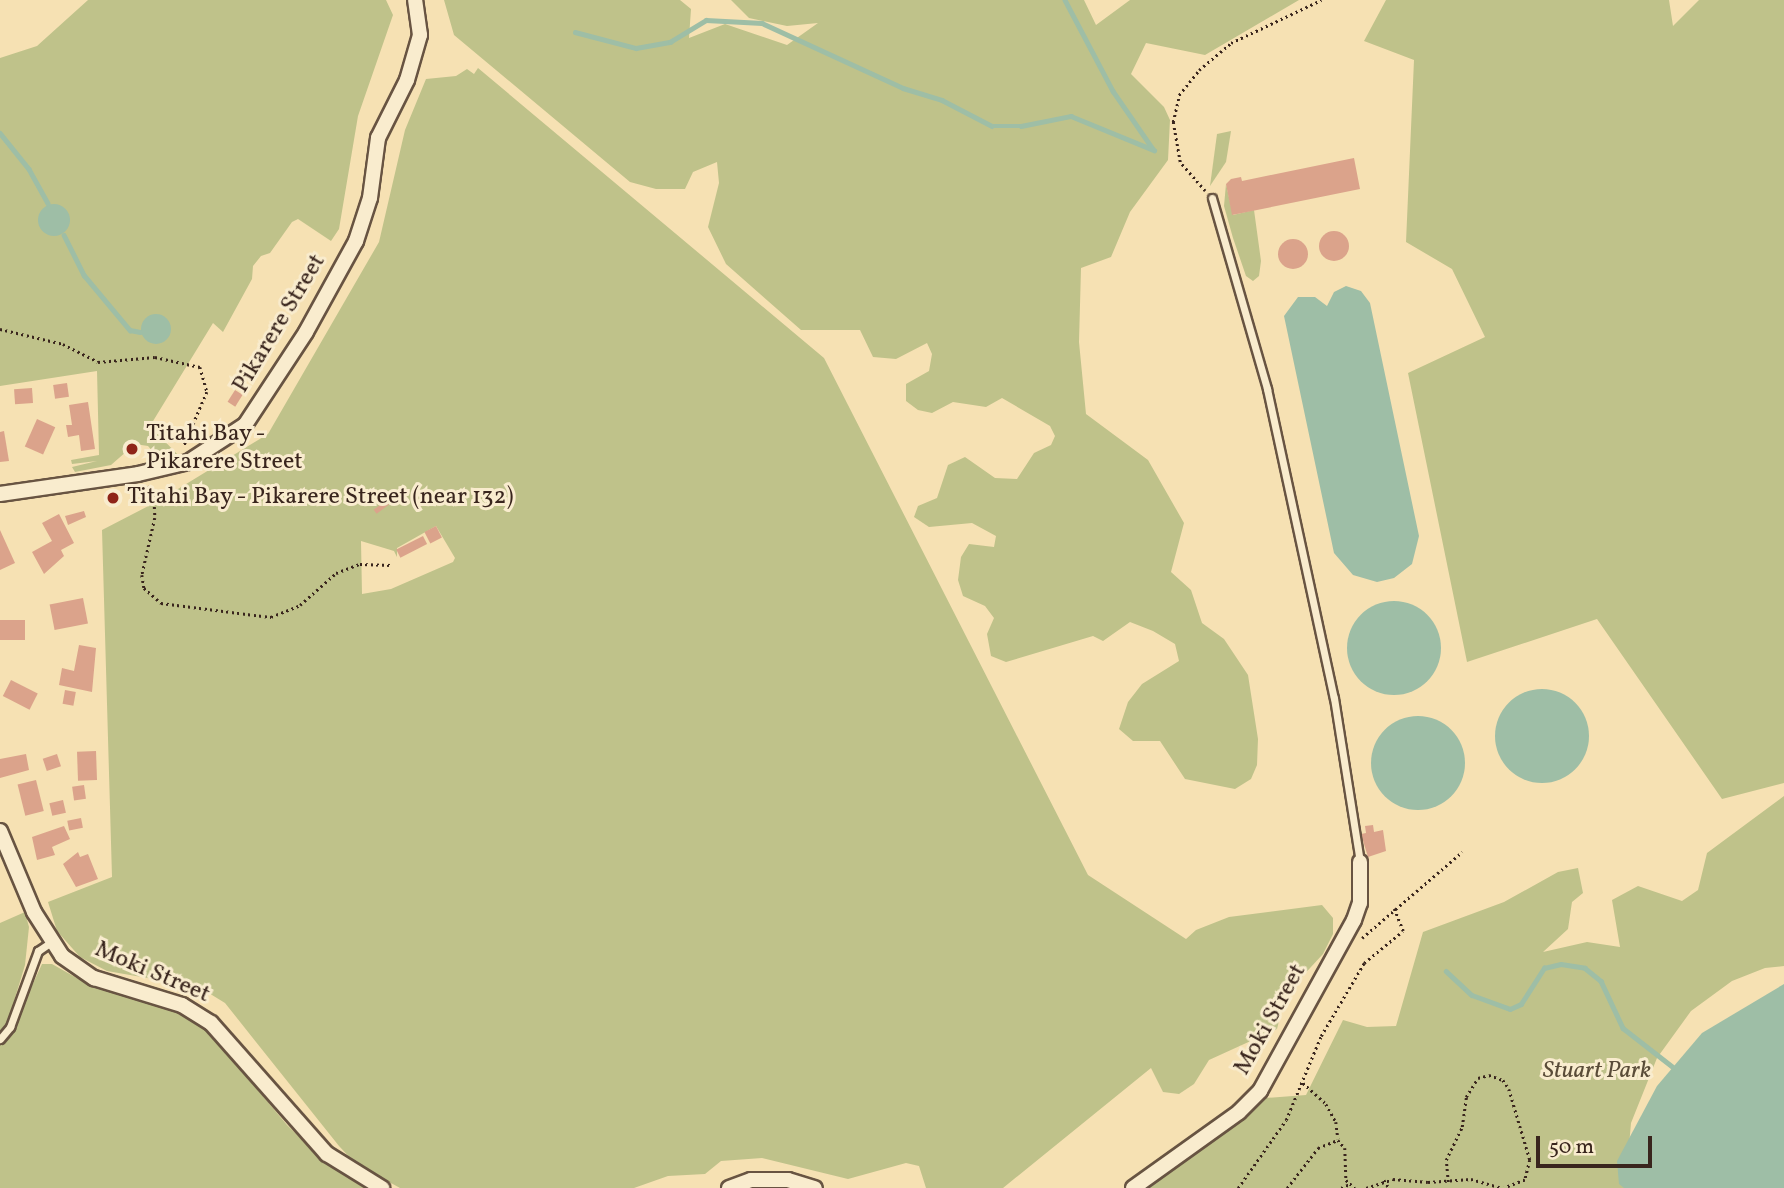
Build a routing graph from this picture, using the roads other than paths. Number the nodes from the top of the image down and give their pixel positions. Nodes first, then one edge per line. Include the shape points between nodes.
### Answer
1 (415, 0) edge
2 (1212, 198) road end
3 (0, 494) edge
4 (0, 831) edge
5 (1360, 862) joint
6 (50, 943) junction
7 (0, 1039) edge
8 (382, 1188) edge
9 (729, 1188) edge
10 (815, 1188) edge
11 (1133, 1188) edge

1 - 3 street, Pikarere Street via 420,35 407,80 378,138 370,198 356,241 306,332 245,425 217,447 183,464
2 - 5 lane via 1267,388 1334,698
4 - 6 street, Moki Street
5 - 11 street, Moki Street via 1360,902 1354,920 1260,1091 1239,1112
6 - 7 lane via 38,951 10,1027
6 - 8 street, Moki Street via 94,978 182,1005 211,1023 327,1153
9 - 10 street via 751,1181 788,1180

